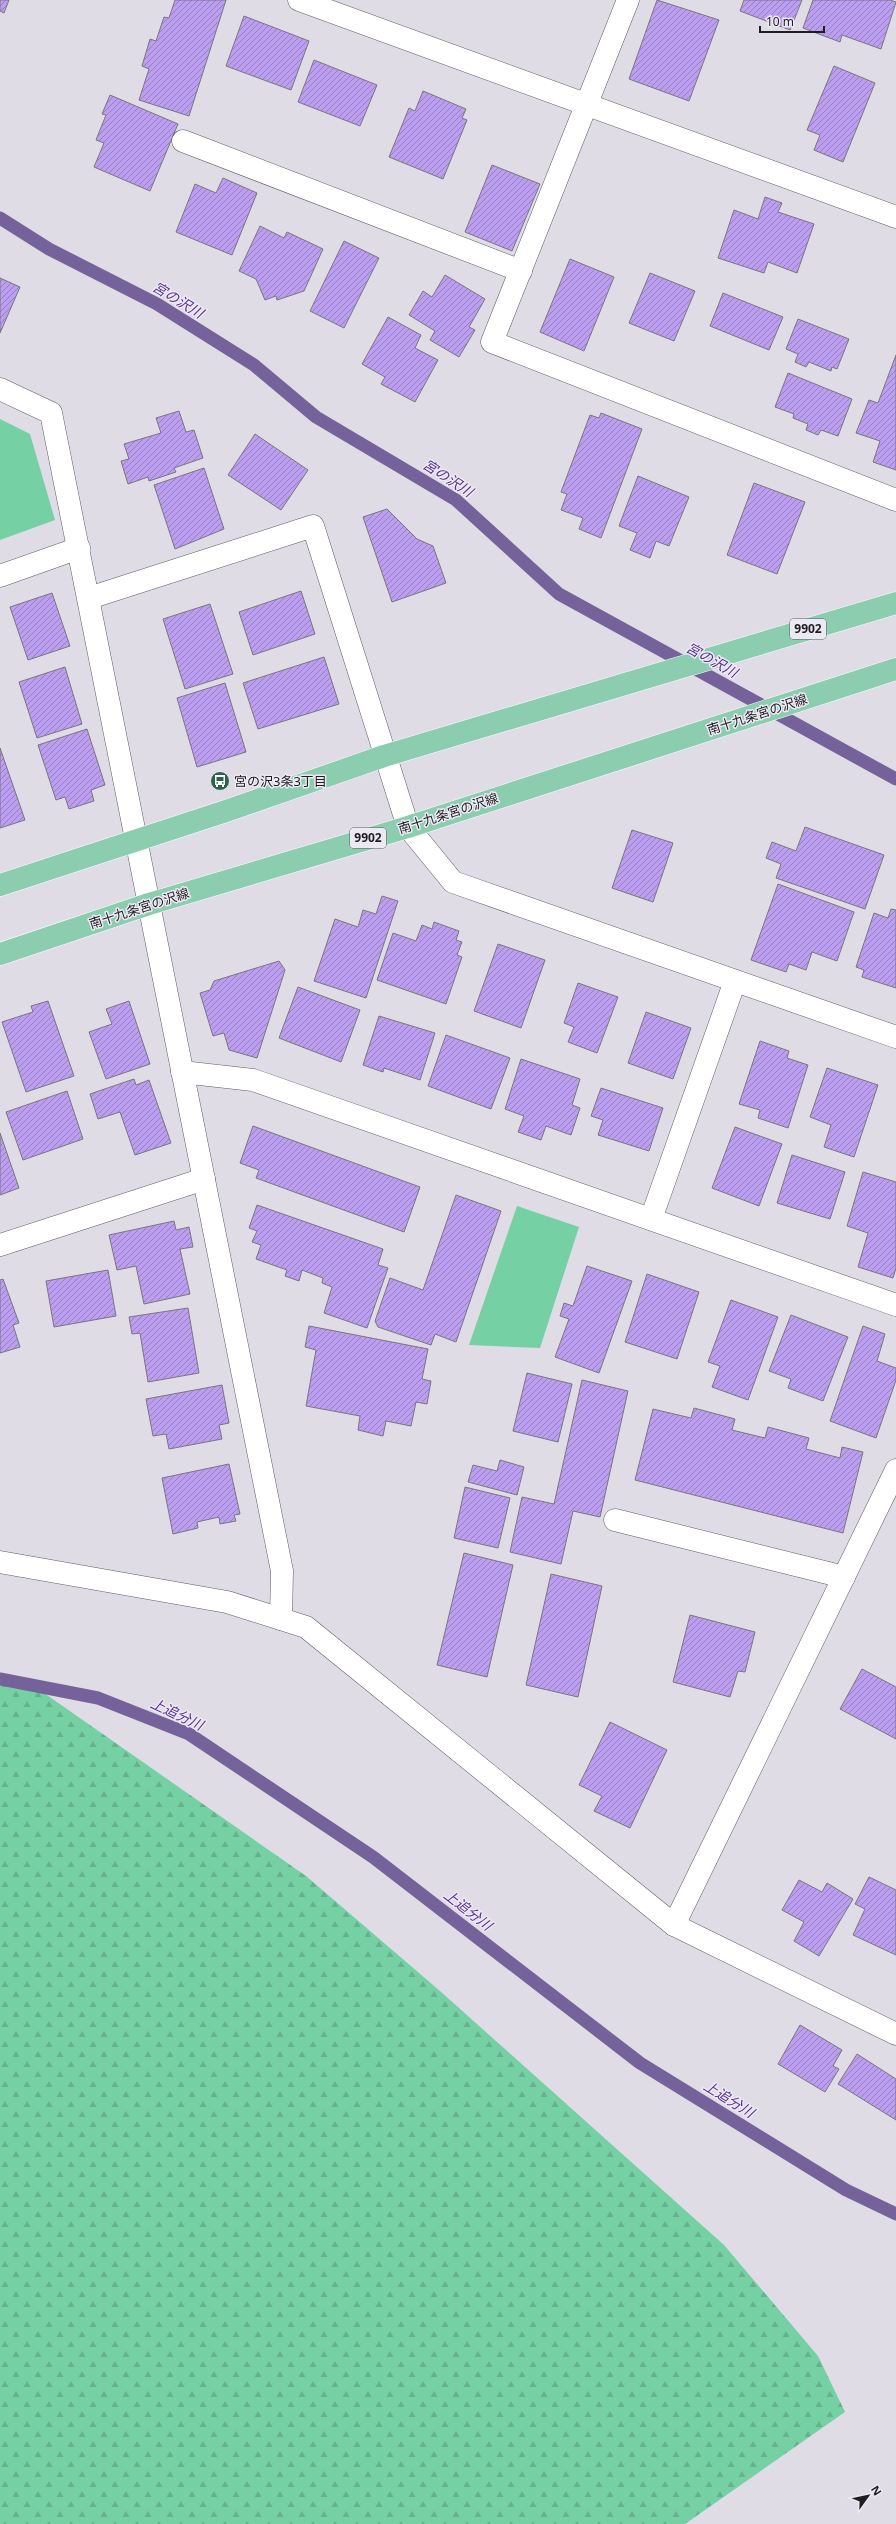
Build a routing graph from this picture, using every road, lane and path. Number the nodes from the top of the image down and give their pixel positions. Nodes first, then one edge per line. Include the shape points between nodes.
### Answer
1 (299, 0) edge
2 (628, 0) edge
3 (586, 106) junction
4 (183, 141) dead end
5 (896, 217) edge
6 (521, 271) junction
7 (0, 389) edge
8 (896, 500) edge
9 (78, 548) junction
10 (0, 576) edge
11 (89, 598) junction
12 (896, 603) edge
13 (896, 670) edge
14 (384, 756) junction
15 (408, 826) junction
16 (138, 840) junction
17 (0, 885) edge
18 (149, 904) junction
19 (0, 954) edge
20 (736, 981) junction
21 (896, 1038) edge
22 (182, 1072) junction
23 (204, 1179) junction
24 (651, 1219) junction
25 (0, 1245) edge
26 (896, 1305) edge
27 (896, 1470) edge
28 (615, 1520) dead end
29 (0, 1562) edge
30 (844, 1577) junction
31 (281, 1619) junction
32 (674, 1925) junction
33 (896, 2034) edge

1 - 3 street
2 - 3 street
3 - 5 street
3 - 6 street
4 - 6 street
6 - 8 street via 492,342
7 - 9 street via 51,413
9 - 10 street
9 - 11 street
11 - 14 street via 313,526
11 - 16 street
12 - 14 main road, 9902
13 - 15 main road, 南十九条宮の沢線 / 9902
14 - 15 street
14 - 16 main road, 9902
15 - 18 main road, 南十九条宮の沢線 / 9902
15 - 20 street via 453,882
16 - 17 main road, 9902
16 - 18 street
18 - 19 main road, 南十九条宮の沢線 / 9902
18 - 22 street
20 - 21 street
20 - 24 street
22 - 23 street
22 - 24 street via 253,1080
23 - 25 street
23 - 31 street via 282,1571
24 - 26 street
27 - 30 street
28 - 30 street
29 - 31 street via 227,1602
30 - 32 street
31 - 32 street via 306,1627
32 - 33 street

